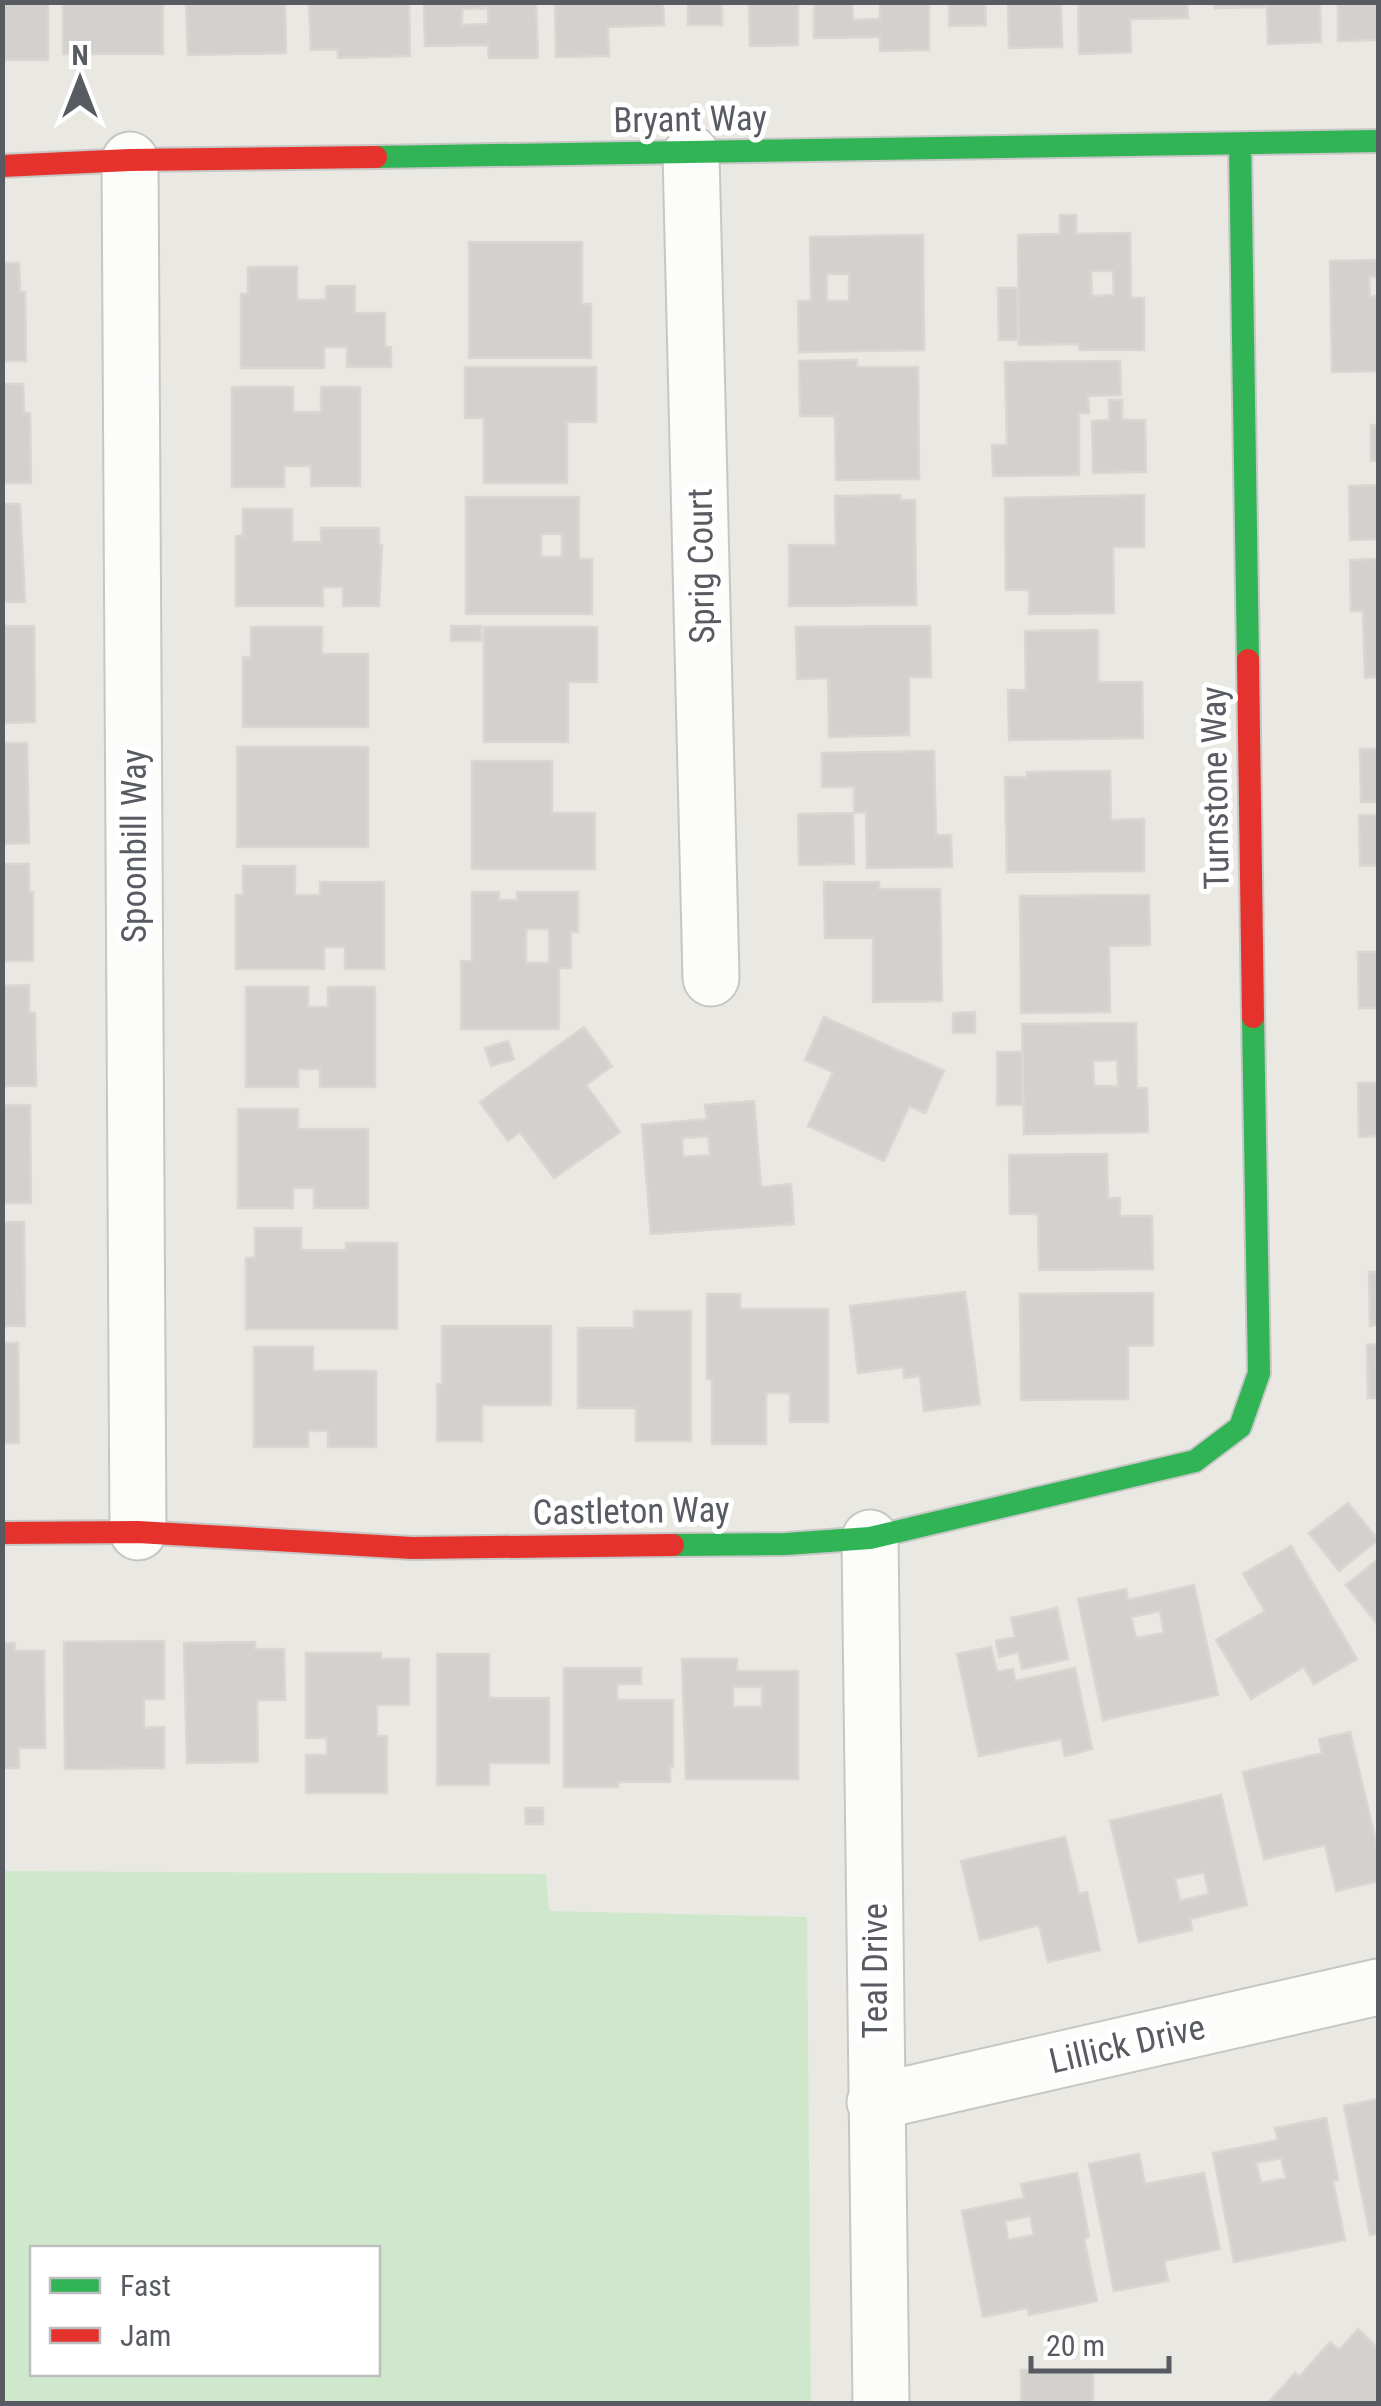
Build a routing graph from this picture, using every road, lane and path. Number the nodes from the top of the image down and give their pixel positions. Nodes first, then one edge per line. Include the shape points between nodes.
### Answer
1 (1378, 141) edge
2 (1240, 144) junction
3 (691, 154) junction
4 (130, 160) junction
5 (2, 166) edge
6 (711, 978) dead end
7 (1240, 1427) joint
8 (138, 1532) junction
9 (2, 1533) edge
10 (870, 1538) junction
11 (1378, 1987) edge
12 (875, 2102) junction
13 (881, 2404) edge

1 - 2 street, Bryant Way
2 - 3 street, Bryant Way
2 - 7 street, Turnstone Way via 1259,1373
3 - 4 street, Bryant Way
3 - 6 street, Sprig Court
4 - 5 street, Bryant Way
4 - 8 street, Spoonbill Way
7 - 10 street, Castleton Way via 1195,1461
8 - 9 street, Castleton Way
8 - 10 street, Castleton Way via 412,1548
10 - 12 street, Teal Drive
11 - 12 street, Lillick Drive
12 - 13 street, Teal Drive

